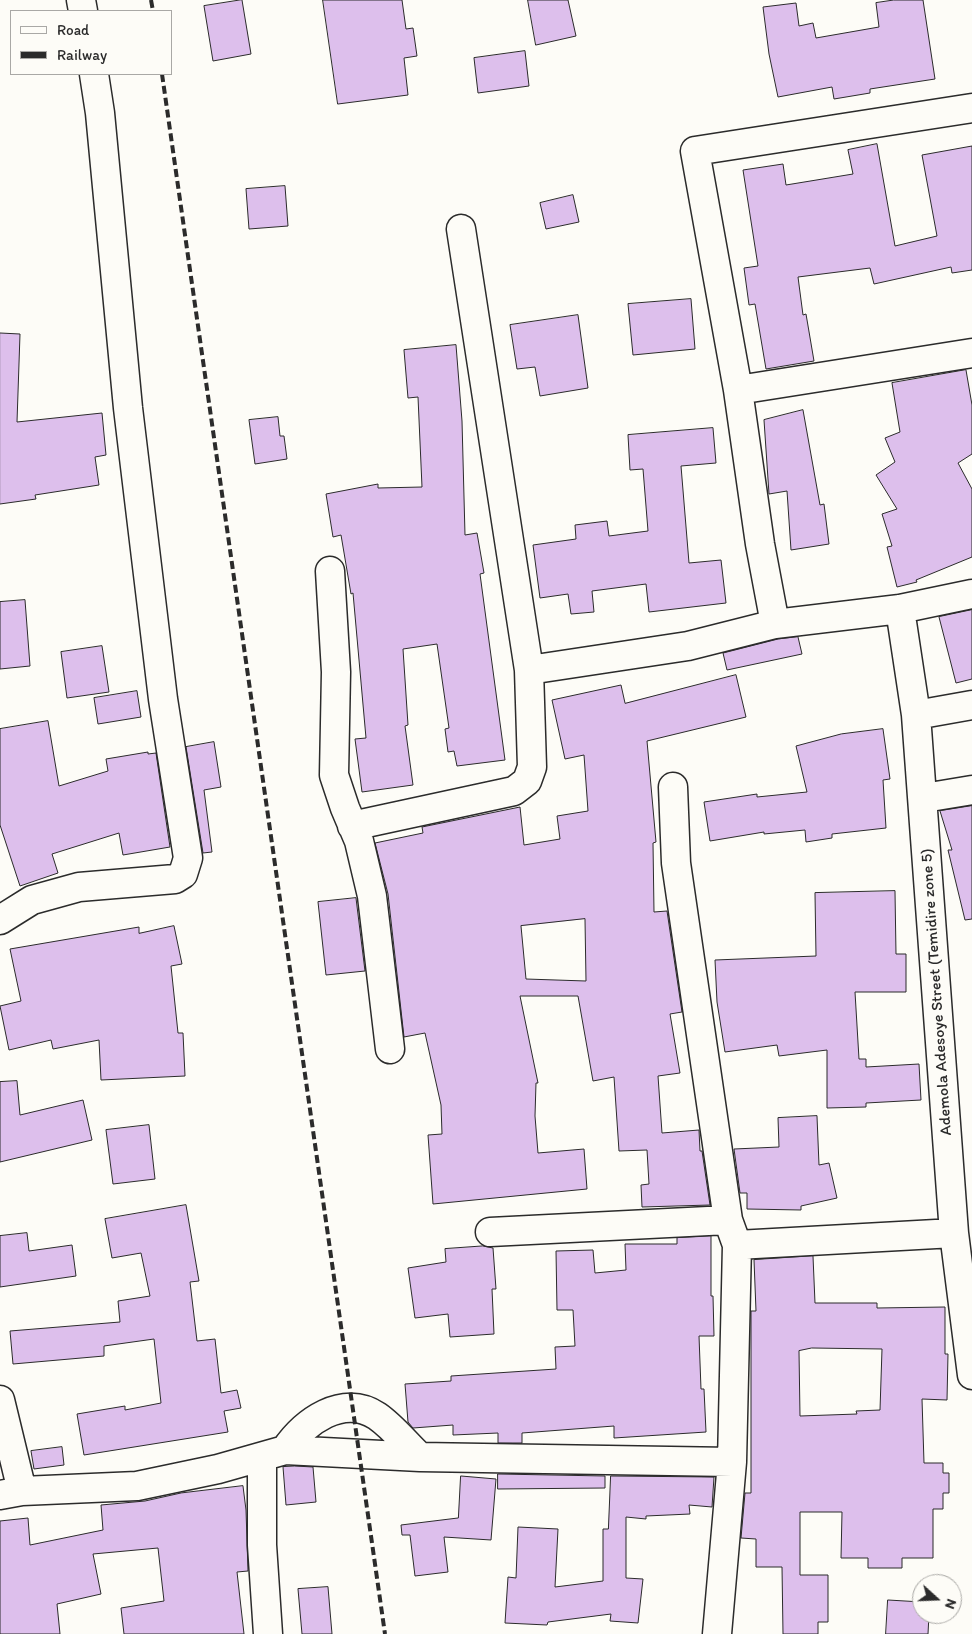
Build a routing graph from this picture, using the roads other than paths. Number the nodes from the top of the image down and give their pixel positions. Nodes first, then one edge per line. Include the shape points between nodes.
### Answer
1 (94, 75) edge
2 (972, 108) edge
3 (460, 229) dead end
4 (972, 353) edge
5 (738, 390) junction
6 (330, 571) dead end
7 (972, 594) edge
8 (900, 609) junction
9 (775, 624) junction
10 (529, 670) junction
11 (972, 705) edge
12 (916, 715) junction
13 (673, 786) dead end
14 (972, 790) edge
15 (924, 798) junction
16 (352, 826) junction
17 (0, 920) edge
18 (390, 1049) dead end
19 (490, 1232) dead end
20 (732, 1232) junction
21 (954, 1233) junction
22 (968, 1307) edge
23 (972, 1375) edge
24 (0, 1400) edge
25 (274, 1454) junction
26 (420, 1457) junction
27 (732, 1462) junction
28 (11, 1493) edge
29 (268, 1634) edge
30 (717, 1634) edge

1 - 17 street via 129,418 163,698 188,858 183,874 175,880 79,887 32,900
2 - 5 street via 695,151
3 - 10 street
4 - 5 street
5 - 9 street
6 - 16 street via 336,672 334,775
7 - 8 street
8 - 9 street
8 - 12 street, Ademola Adesoye Street (Temidire zone 5)
9 - 10 street via 688,646
10 - 16 street via 532,767 527,781 514,791
11 - 12 street
12 - 15 street, Ademola Adesoye Street (Temidire zone 5)
13 - 20 street via 676,863
14 - 15 street
15 - 21 street, Ademola Adesoye Street (Temidire zone 5)
16 - 18 street via 360,842 372,896
19 - 20 street
20 - 21 street
20 - 27 street
21 - 22 street, Ademola Adesoye Street (Temidire zone 5)
22 - 23 street, Ademola Adesoye Street (Temidire zone 5)
24 - 28 street
25 - 26 street
25 - 26 street via 324,1414 351,1409 377,1416
25 - 28 street via 137,1486
25 - 29 street via 262,1545
26 - 27 street
27 - 30 street

